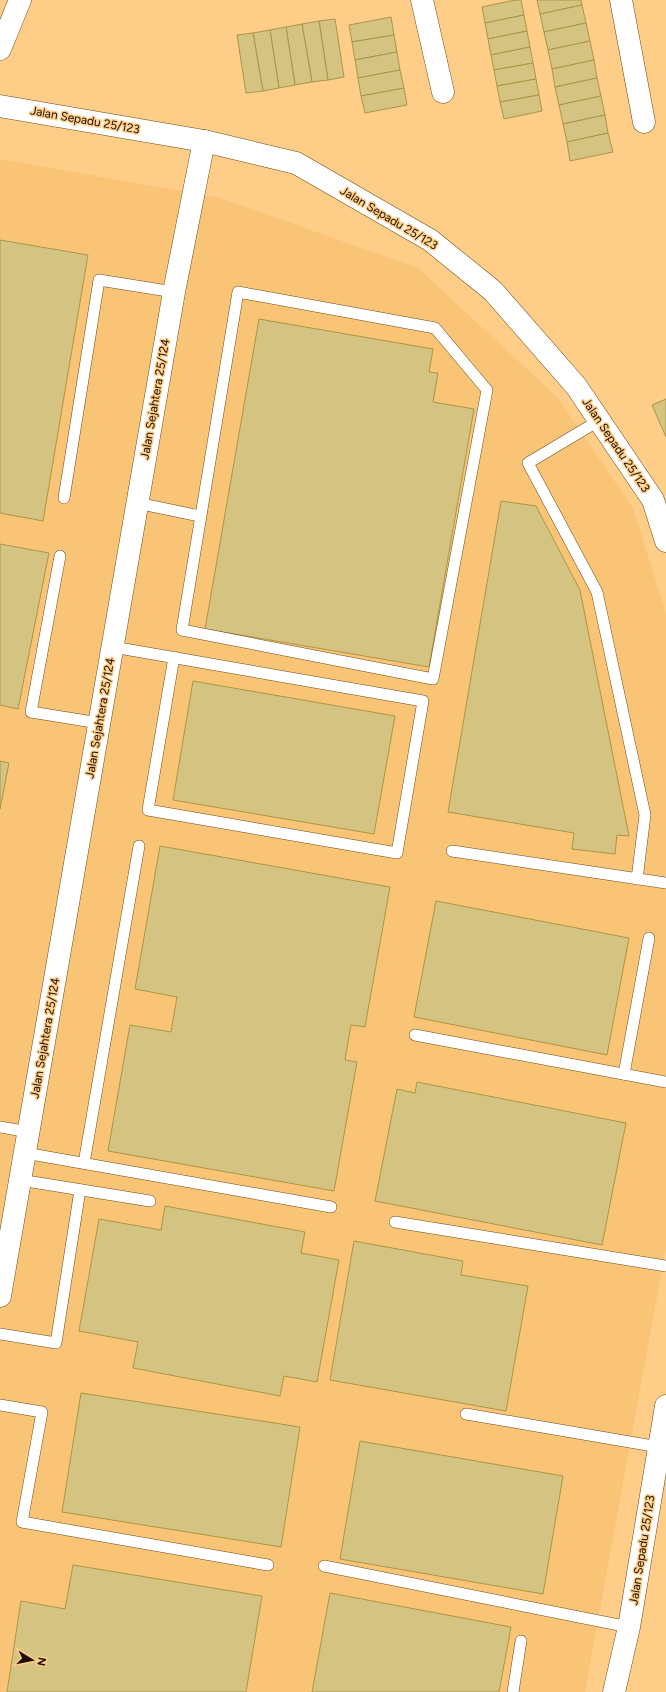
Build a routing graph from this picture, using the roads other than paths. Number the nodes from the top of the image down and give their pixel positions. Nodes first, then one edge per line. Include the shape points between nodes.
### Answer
1 (20, 0) edge
2 (422, 0) edge
3 (620, 0) edge
4 (0, 49) edge
5 (443, 92) dead end
6 (0, 106) edge
7 (644, 122) dead end
8 (204, 141) junction
9 (174, 292) junction
10 (600, 420) junction
11 (64, 498) dead end
12 (659, 498) edge
13 (137, 504) junction
14 (200, 516) junction
15 (666, 541) edge
16 (60, 556) dead end
17 (113, 646) junction
18 (174, 657) junction
19 (99, 723) junction
20 (139, 846) dead end
21 (452, 851) dead end
22 (637, 878) junction
23 (666, 883) edge
24 (649, 938) dead end
25 (415, 1035) dead end
26 (624, 1074) junction
27 (666, 1082) edge
28 (0, 1127) edge
29 (27, 1142) junction
30 (84, 1163) junction
31 (20, 1180) junction
32 (80, 1190) junction
33 (150, 1201) dead end
34 (331, 1207) dead end
35 (395, 1222) dead end
36 (666, 1266) edge
37 (0, 1296) edge
38 (0, 1334) edge
39 (0, 1405) edge
40 (666, 1406) edge
41 (466, 1414) dead end
42 (659, 1447) junction
43 (268, 1565) dead end
44 (324, 1566) dead end
45 (629, 1626) junction
46 (522, 1641) dead end
47 (513, 1692) edge
48 (614, 1692) edge

1 - 4 street
2 - 5 street
3 - 7 street
6 - 8 street, Jalan Sepadu 25/123
8 - 9 street, Jalan Sejahtera 25/124
8 - 10 street, Jalan Sepadu 25/123 via 296,163 430,240 493,291 576,386
9 - 11 lane via 99,280
9 - 13 street, Jalan Sejahtera 25/124
10 - 12 street, Jalan Sepadu 25/123
10 - 22 lane via 528,463 597,592 645,814
12 - 15 street, Jalan Sepadu 25/123
13 - 14 lane
13 - 17 street, Jalan Sejahtera 25/124
14 - 14 lane via 238,292 435,328 487,390 433,679 182,630
16 - 19 lane via 31,712
17 - 18 lane
17 - 19 street, Jalan Sejahtera 25/124
18 - 18 lane via 423,701 396,853 148,810
19 - 29 street, Jalan Sejahtera 25/124
20 - 30 lane
21 - 22 lane
22 - 23 lane
24 - 26 lane
25 - 26 lane
26 - 27 lane
28 - 29 lane
29 - 30 lane
29 - 31 street, Jalan Sejahtera 25/124
30 - 34 lane
31 - 32 lane
31 - 37 street, Jalan Sejahtera 25/124
32 - 33 lane
32 - 38 lane via 56,1343
35 - 36 lane
39 - 43 lane via 42,1412 22,1522
40 - 42 street, Jalan Sepadu 25/123
41 - 42 lane
42 - 45 street, Jalan Sepadu 25/123
44 - 45 lane
45 - 48 street, Jalan Sepadu 25/123
46 - 47 lane

